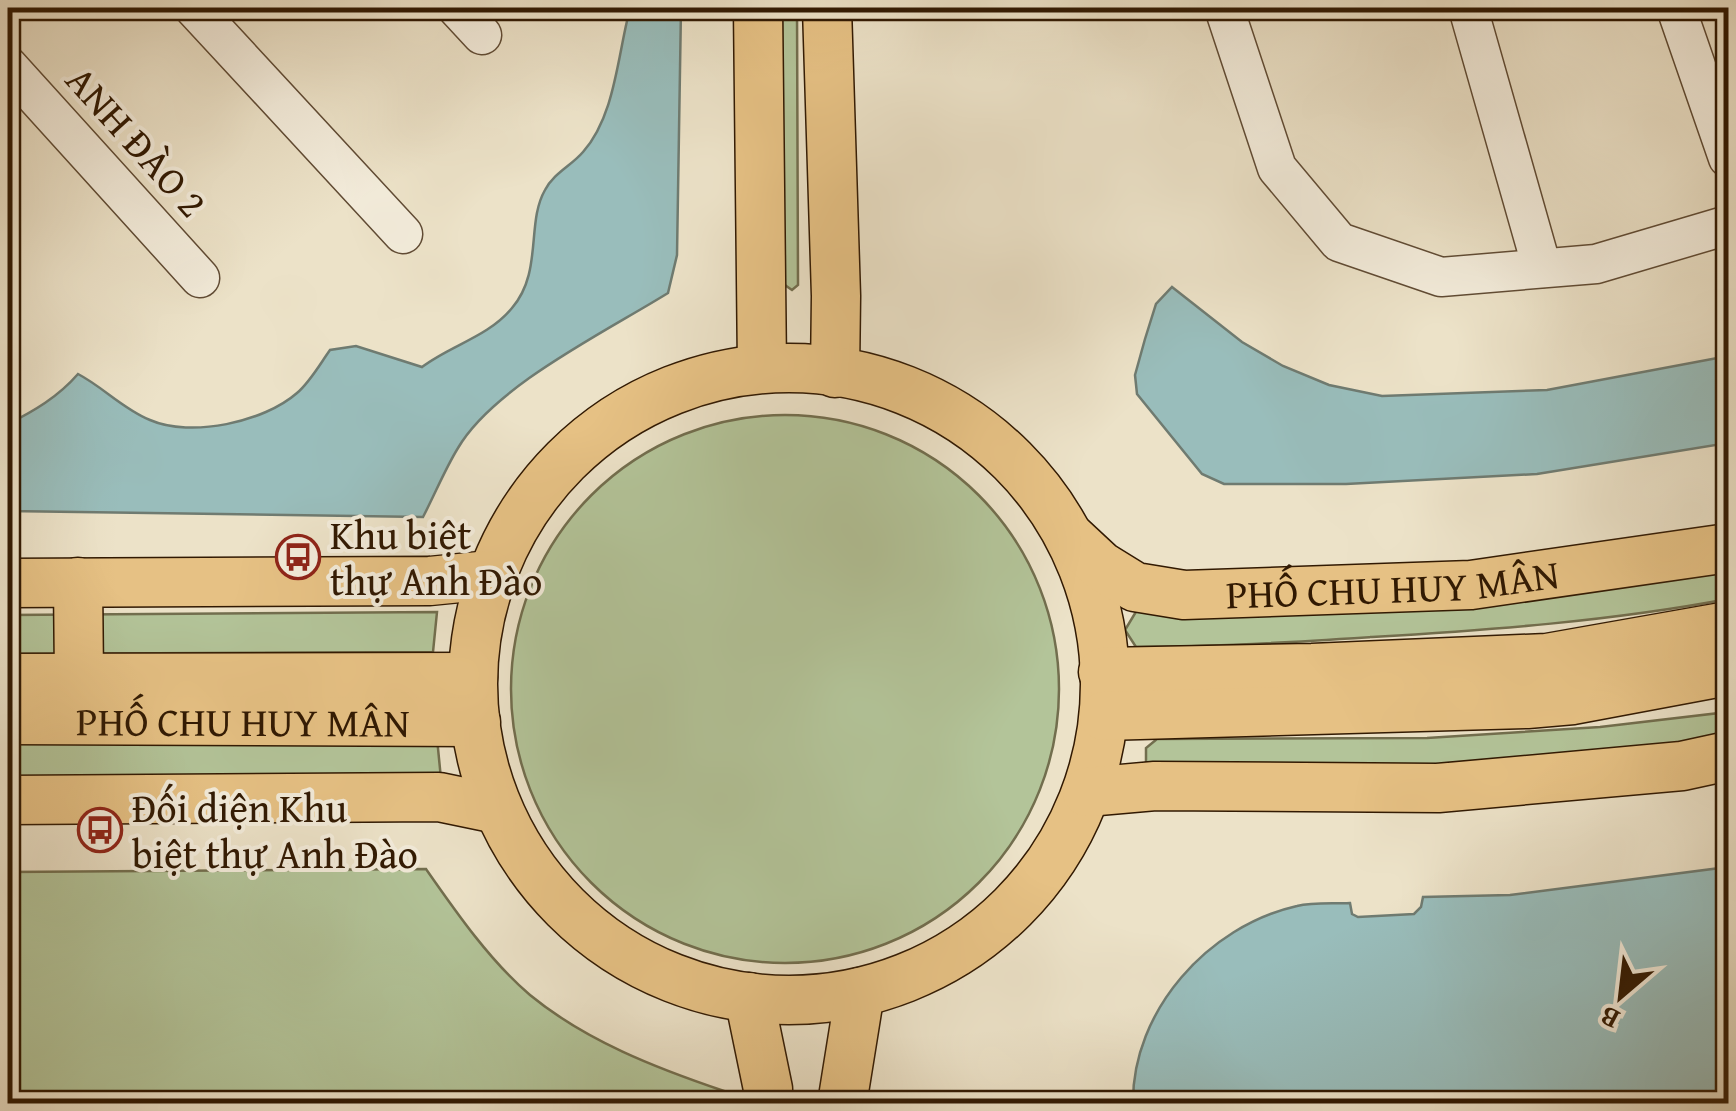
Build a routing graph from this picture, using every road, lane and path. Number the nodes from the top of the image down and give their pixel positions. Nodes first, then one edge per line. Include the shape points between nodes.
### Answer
1 (194, 8) edge
2 (758, 8) edge
3 (827, 8) edge
4 (1224, 8) edge
5 (1468, 8) edge
6 (1676, 8) edge
7 (8, 66) edge
8 (1728, 158) edge
9 (1728, 225) edge
10 (403, 234) dead end
11 (1542, 268) junction
12 (200, 278) dead end
13 (762, 368) junction
14 (835, 373) junction
15 (1069, 536) junction
16 (1728, 548) edge
17 (490, 574) junction
18 (78, 582) junction
19 (8, 583) edge
20 (1728, 626) edge
21 (1728, 671) edge
22 (8, 678) edge
23 (79, 678) junction
24 (1104, 694) junction
25 (474, 699) junction
26 (8, 720) edge
27 (1728, 756) edge
28 (1087, 792) junction
29 (8, 800) edge
30 (497, 808) junction
31 (860, 992) junction
32 (749, 997) junction
33 (768, 1104) edge
34 (842, 1104) edge

1 - 10 street
2 - 13 main road
3 - 14 main road
4 - 11 street via 1276,168 1339,242 1442,277
5 - 11 street
6 - 8 street
7 - 12 street, ANH ĐÀO 2
9 - 11 street via 1596,264
13 - 14 main road
13 - 17 main road via 662,392 617,416 540,485
14 - 15 main road via 917,395 964,420 1005,453
15 - 16 main road, PHỐ CHU HUY MÂN via 1135,587 1184,595 1471,585
15 - 24 main road via 1102,638
17 - 18 main road via 430,581
17 - 25 main road via 476,625
18 - 19 main road
18 - 23 main road
20 - 24 main road, PHỐ CHU HUY MÂN via 1546,658 1312,668
21 - 24 main road via 1527,704
22 - 23 main road, PHỐ CHU HUY MÂN
23 - 25 main road, PHỐ CHU HUY MÂN
24 - 28 main road
25 - 26 main road, PHỐ CHU HUY MÂN
25 - 30 main road via 478,744
27 - 28 main road via 1438,788 1155,786
28 - 31 main road via 1066,840 1000,921 911,976
29 - 30 main road, PHỐ CHU HUY MÂN via 439,797
30 - 32 main road via 557,900 598,936 678,979
31 - 32 main road via 804,1000
31 - 34 main road
32 - 33 main road

